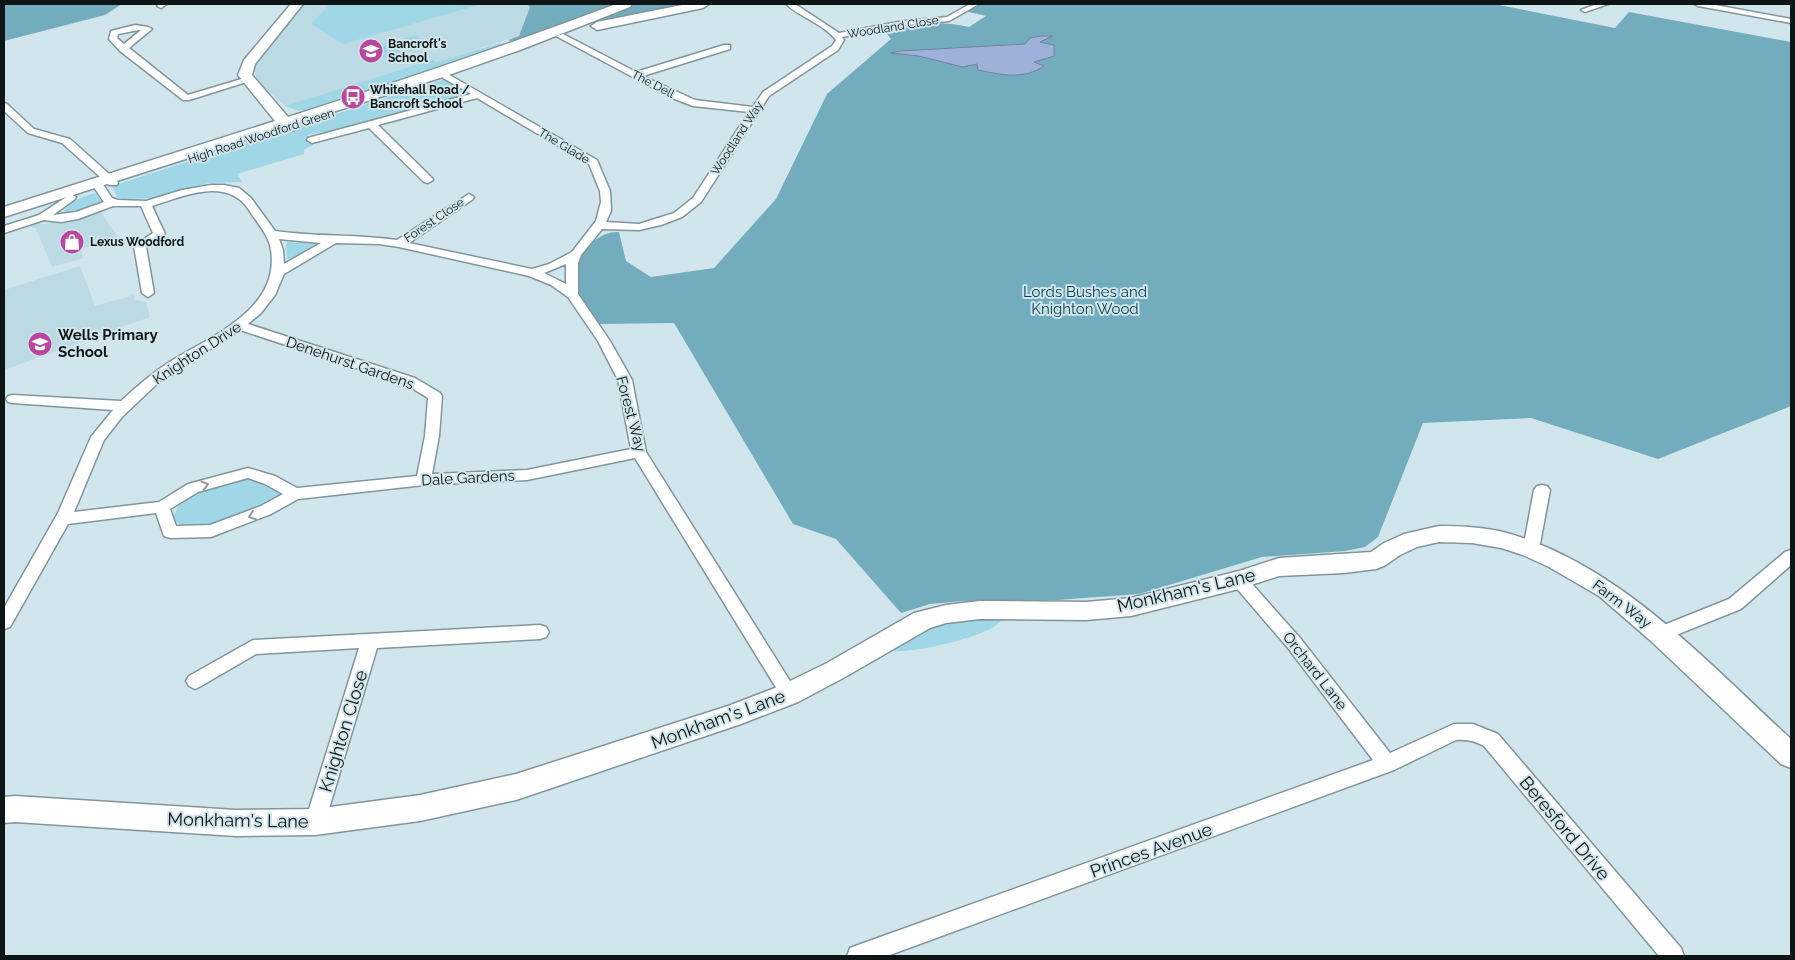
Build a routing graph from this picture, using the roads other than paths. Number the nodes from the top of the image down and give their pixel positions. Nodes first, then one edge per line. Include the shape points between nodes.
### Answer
1 (297, 4) edge
2 (626, 4) edge
3 (703, 4) edge
4 (790, 4) edge
5 (974, 4) edge
6 (1604, 4) edge
7 (1698, 4) edge
8 (1585, 10) dead end
9 (1744, 12) junction
10 (601, 14) junction
11 (634, 19) junction
12 (1791, 21) edge
13 (589, 22) junction
14 (1742, 24) dead end
15 (573, 27) junction
16 (560, 36) junction
17 (837, 36) junction
18 (727, 47) dead end
19 (123, 49) dead end
20 (446, 76) junction
21 (636, 76) junction
22 (248, 80) junction
23 (478, 95) junction
24 (4, 106) edge
25 (754, 110) junction
26 (371, 124) junction
27 (287, 125) junction
28 (312, 140) dead end
29 (428, 180) dead end
30 (104, 183) junction
31 (71, 197) junction
32 (469, 197) dead end
33 (112, 203) junction
34 (146, 204) junction
35 (4, 212) edge
36 (44, 217) junction
37 (4, 218) edge
38 (598, 225) junction
39 (4, 230) edge
40 (271, 234) junction
41 (333, 240) junction
42 (399, 244) junction
43 (576, 254) junction
44 (277, 273) junction
45 (532, 273) junction
46 (148, 293) dead end
47 (572, 294) junction
48 (240, 326) junction
49 (13, 399) dead end
50 (126, 406) junction
51 (639, 452) junction
52 (424, 480) junction
53 (1542, 490) dead end
54 (295, 494) junction
55 (162, 507) junction
56 (62, 520) junction
57 (1412, 540) joint
58 (1531, 549) junction
59 (1791, 556) edge
60 (1239, 580) junction
61 (4, 622) edge
62 (540, 632) dead end
63 (1660, 634) junction
64 (370, 641) junction
65 (195, 681) dead end
66 (789, 694) junction
67 (1442, 738) joint
68 (1791, 756) edge
69 (1387, 764) junction
70 (4, 810) edge
71 (315, 822) junction
72 (858, 956) edge
73 (1673, 956) edge

1 - 22 main road via 249,63
2 - 10 main road
3 - 11 main road
4 - 17 street
5 - 17 street, Woodland Close via 949,18
6 - 8 street
7 - 9 street
9 - 12 street via 1764,13
9 - 14 street
10 - 13 main road
10 - 15 main road
11 - 13 main road
11 - 15 main road
13 - 15 main road
15 - 16 main road, High Road Woodford Green
15 - 27 main road, High Road Woodford Green
16 - 20 main road, High Road Woodford Green
16 - 21 street, The Dell
17 - 25 street, Woodland Way via 840,40 835,48 766,94
18 - 21 street
19 - 22 street via 186,98
20 - 23 street, The Glade
20 - 27 main road, High Road Woodford Green
21 - 25 street, The Dell via 693,103
22 - 27 main road
23 - 26 street
23 - 38 street, The Glade via 593,162 604,182 607,208
24 - 30 street via 31,130 66,142 97,167
25 - 38 street, Woodland Way via 696,200 678,215 639,227
26 - 28 street
26 - 29 street
27 - 30 main road, High Road Woodford Green
30 - 31 main road, High Road Woodford Green
30 - 33 street
30 - 35 main road, High Road Woodford Green
31 - 36 street
31 - 37 main road, High Road Woodford Green
32 - 42 street, Forest Close
33 - 34 street, Knighton Drive via 137,200
33 - 36 street, Knighton Drive via 64,218
34 - 40 street, Knighton Drive via 210,188 228,188 243,195
34 - 46 street via 159,234 140,246
36 - 39 street
38 - 43 street, The Glade
40 - 41 street, Forest Way
40 - 44 street, Knighton Drive via 278,250
41 - 42 street, Forest Way
41 - 44 street
42 - 45 street, Forest Way
43 - 45 street, The Glade via 553,267
43 - 47 street, The Glade via 572,263
44 - 48 street, Knighton Drive via 273,290 262,307
45 - 47 street, Forest Way via 555,282
47 - 51 street, Forest Way via 604,341 625,380
48 - 50 street, Knighton Drive via 154,378
48 - 52 street, Denehurst Gardens via 410,381 435,396
49 - 50 street
50 - 56 street, Knighton Drive via 98,438
51 - 52 street, Dale Gardens via 527,475
51 - 66 street, Forest Way
52 - 54 street, Dale Gardens
53 - 58 street
55 -> 54 street via 193,488 248,473 270,480
54 -> 55 street, Dale Gardens via 266,510 211,531 170,532
55 - 56 street
56 - 61 street, Knighton Drive
57 - 58 street, Farm Way via 1439,534 1472,535
57 - 60 street, Monkham's Lane via 1376,560 1279,567
58 - 63 street, Farm Way via 1607,590
59 - 63 street via 1735,604
60 - 66 street, Monkham's Lane via 1131,607 1086,611 980,610 938,616 923,620
60 - 69 street, Orchard Lane via 1294,643
62 - 64 street
63 - 68 street, Farm Way
64 - 65 street via 253,648
64 - 71 street, Knighton Close
66 - 71 street, Monkham's Lane via 516,787 420,808
67 - 69 street, Princes Avenue
67 - 73 street, Beresford Drive via 1464,730 1475,731 1491,740
69 - 72 street, Princes Avenue
70 - 71 street, Monkham's Lane via 236,824

